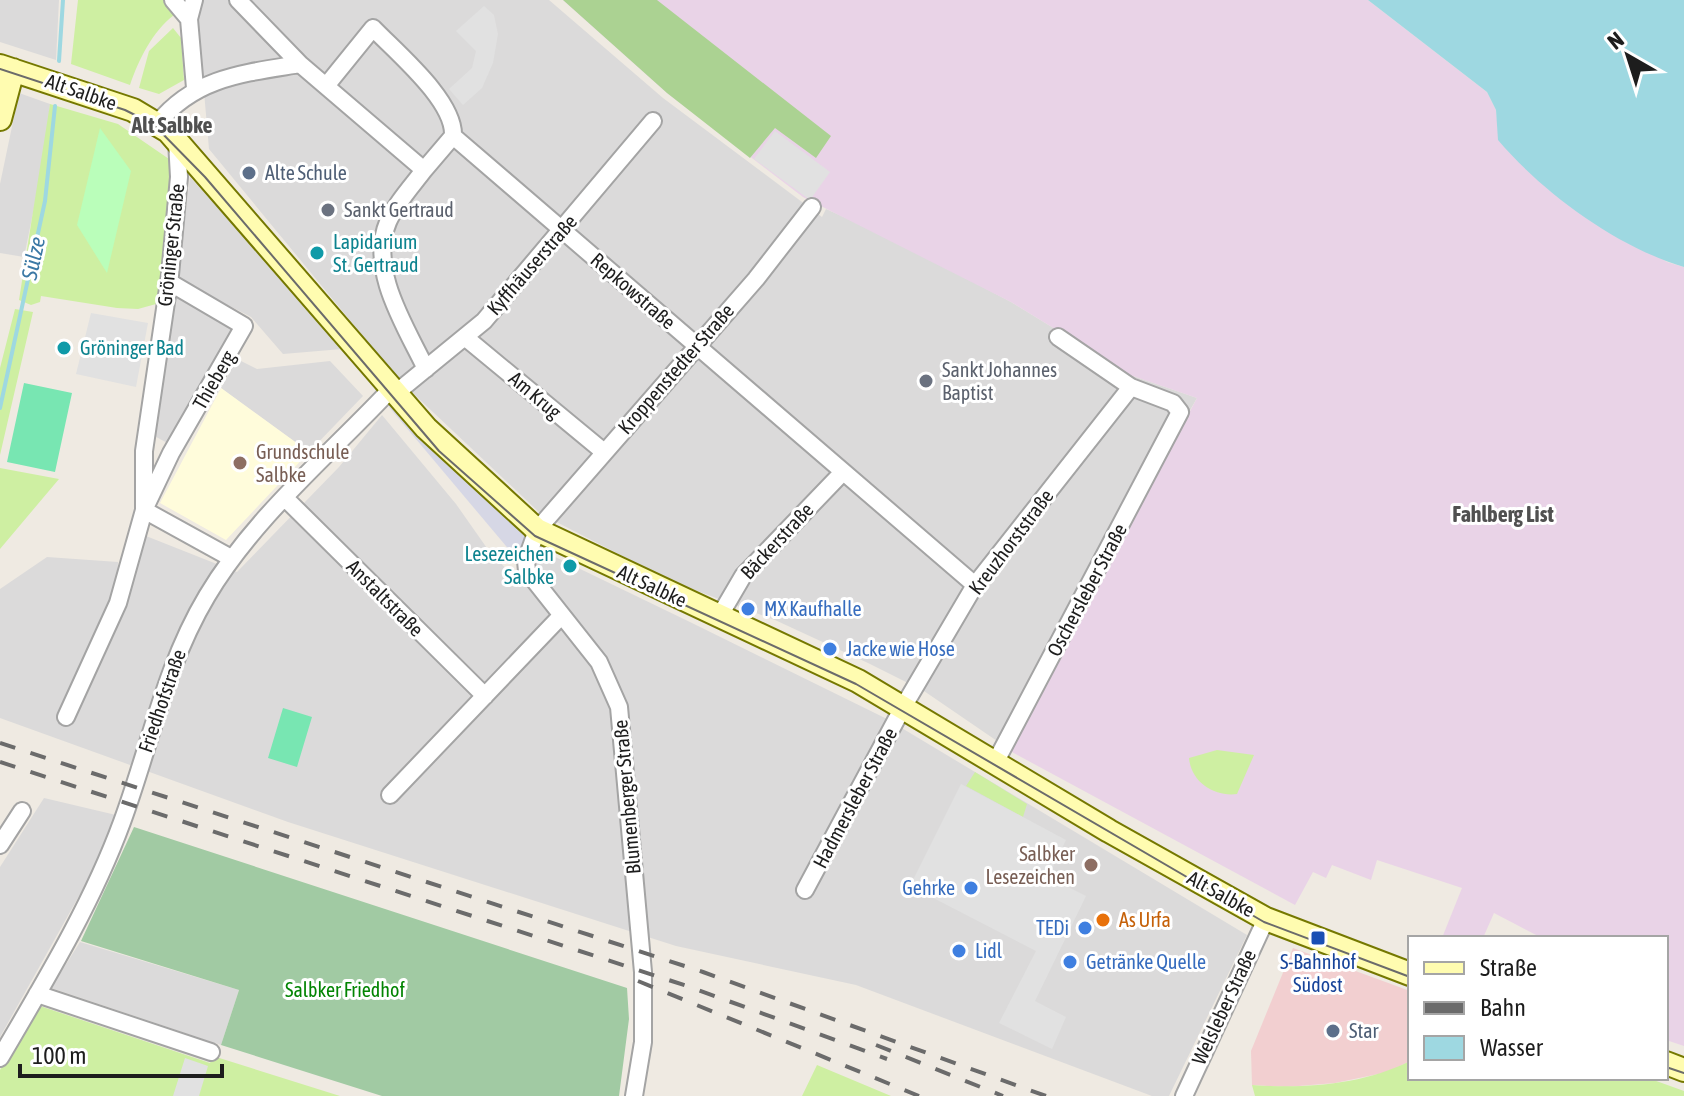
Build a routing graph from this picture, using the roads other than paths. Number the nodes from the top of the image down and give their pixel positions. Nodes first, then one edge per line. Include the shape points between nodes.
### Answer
1 (173, 0) edge
2 (194, 0) edge
3 (238, 0) edge
4 (189, 19) junction
5 (300, 64) junction
6 (7, 68) edge
7 (326, 86) junction
8 (195, 88) junction
9 (0, 119) edge
10 (653, 121) dead end
11 (158, 123) junction
12 (453, 136) junction
13 (177, 140) junction
14 (424, 170) junction
15 (812, 207) dead end
16 (563, 230) junction
17 (169, 282) junction
18 (1058, 337) dead end
19 (466, 338) junction
20 (697, 347) junction
21 (426, 369) junction
22 (1131, 387) junction
23 (393, 391) junction
24 (604, 452) junction
25 (843, 472) junction
26 (286, 499) junction
27 (144, 510) junction
28 (537, 530) junction
29 (231, 558) junction
30 (975, 585) junction
31 (562, 615) junction
32 (719, 617) junction
33 (485, 696) junction
34 (904, 706) junction
35 (66, 717) dead end
36 (995, 763) junction
37 (390, 795) dead end
38 (22, 811) dead end
39 (0, 845) edge
40 (805, 890) dead end
41 (1266, 919) junction
42 (1408, 973) edge
43 (37, 994) junction
44 (211, 1052) dead end
45 (0, 1058) edge
46 (634, 1096) edge
47 (1184, 1096) edge

1 - 4 street
2 - 4 street
3 - 5 street
4 - 8 street
5 - 7 street
5 - 8 street via 233,75
6 - 9 main road
6 - 11 main road, Alt Salbke
7 - 12 street, Repkowstraße via 373,28 436,95 453,125
7 - 14 street
8 - 11 street
10 - 16 street, Kyffhäuserstraße
11 - 13 main road, Alt Salbke
12 - 14 street
12 - 16 street, Repkowstraße
13 - 17 street, Gröninger Straße via 179,177
13 - 23 main road, Alt Salbke
14 - 21 street via 388,222 383,250 389,289
15 - 20 street, Kroppenstedter Straße
16 - 19 street, Kyffhäuserstraße
16 - 20 street, Repkowstraße
17 - 27 street, Gröninger Straße via 145,443
17 - 27 street, Thieberg via 244,326
18 - 22 street
19 - 21 street, Kyffhäuserstraße
19 - 24 street, Am Krug
20 - 24 street, Kroppenstedter Straße
20 - 25 street, Repkowstraße
21 - 23 street, Kyffhäuserstraße
22 - 30 street, Kreuzhorststraße
22 - 36 street, Oschersleber Straße via 1176,405 1178,418
23 - 26 street, Friedhofstraße
23 - 28 main road, Alt Salbke via 449,453
24 - 28 street, Kroppenstedter Straße
25 - 30 street, Repkowstraße
25 - 32 street, Bäckerstraße via 743,576
26 - 29 street, Friedhofstraße
26 - 33 street, Anstaltstraße
27 - 29 street
27 - 35 street, Gröninger Straße via 118,603
28 - 31 street, Blumenberger Straße via 526,570
28 - 32 main road, Alt Salbke
29 - 43 street, Friedhofstraße via 184,639 121,825
30 - 34 street, Kreuzhorststraße
31 - 33 street
31 - 46 street, Blumenberger Straße via 605,672 620,715 643,972 643,1042
32 - 34 main road, Alt Salbke
33 - 37 street
34 - 36 main road, Alt Salbke
34 - 40 street, Hadmersleber Straße
36 - 41 main road, Alt Salbke
38 - 39 street
41 - 42 main road, Alt Salbke
41 - 47 street, Welsleber Straße
43 - 44 street
43 - 45 street, Friedhofstraße

